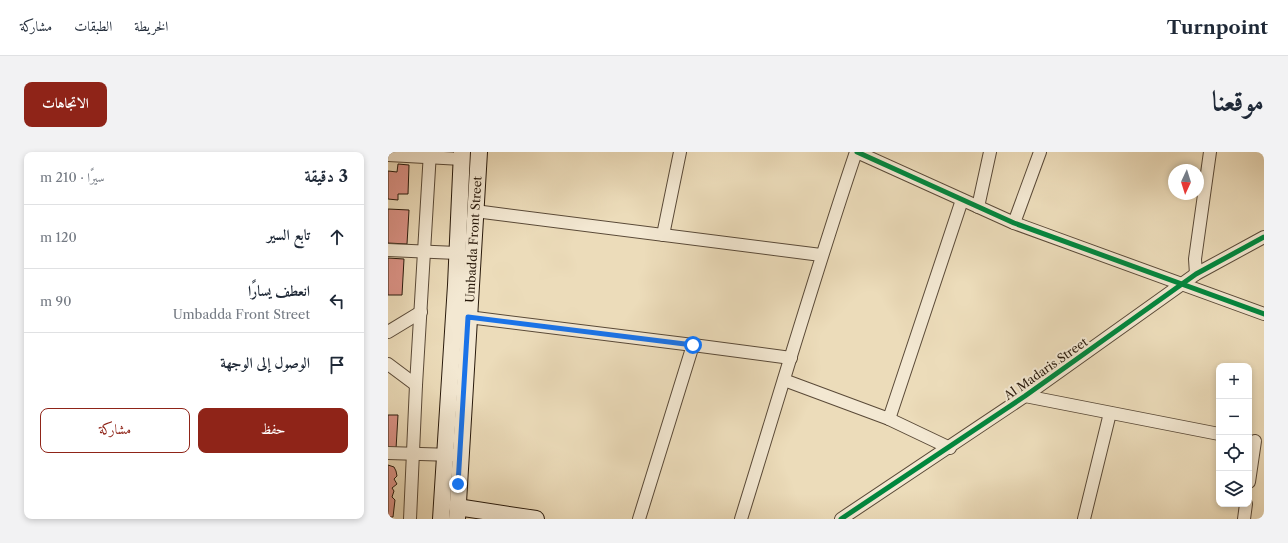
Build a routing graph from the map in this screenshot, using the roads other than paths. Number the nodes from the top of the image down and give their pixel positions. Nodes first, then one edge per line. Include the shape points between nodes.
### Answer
1 (479, 152) edge
2 (680, 152) edge
3 (857, 152) edge
4 (990, 152) edge
5 (1040, 152) edge
6 (1210, 152) edge
7 (388, 155) edge
8 (430, 155) edge
9 (462, 155) edge
10 (962, 200) junction
11 (978, 207) junction
12 (475, 211) junction
13 (1014, 223) junction
14 (662, 235) junction
15 (1264, 237) edge
16 (388, 250) edge
17 (423, 252) junction
18 (457, 253) junction
19 (821, 255) junction
20 (1196, 274) junction
21 (1182, 284) junction
22 (421, 312) junction
23 (1264, 314) edge
24 (468, 317) junction
25 (388, 332) edge
26 (693, 345) junction
27 (791, 358) junction
28 (388, 364) edge
29 (784, 380) junction
30 (416, 385) junction
31 (1025, 396) junction
32 (1110, 413) junction
33 (889, 419) junction
34 (1216, 433) edge
35 (1256, 441) edge
36 (950, 448) junction
37 (388, 453) edge
38 (414, 455) junction
39 (452, 455) junction
40 (1251, 471) edge
41 (1246, 507) edge
42 (441, 512) edge
43 (457, 513) edge
44 (410, 519) edge
45 (536, 519) edge
46 (639, 519) edge
47 (740, 519) edge
48 (841, 519) edge
49 (1084, 519) edge
50 (1244, 519) edge

1 - 12 main road, Umbadda Front Street
2 - 14 street
3 - 10 street
3 - 19 street
4 - 11 street
5 - 13 street
6 - 20 street via 1195,254
7 - 8 street
8 - 9 street
8 - 17 street
9 - 18 main road, Umbadda Front Street
10 - 11 street
10 - 33 street
11 - 13 street
12 - 14 street
12 - 24 main road, Umbadda Front Street
13 - 21 street
14 - 19 street
15 - 20 street, Al Madaris Street
16 - 17 street
17 - 18 street
17 - 22 street
18 - 39 main road, Umbadda Front Street
19 - 27 street
20 - 21 street, Al Madaris Street
21 - 23 street
21 - 31 street, Al Madaris Street
22 - 25 street
22 - 30 street
24 - 26 street
24 - 39 main road, Umbadda Front Street
26 - 27 street
26 - 46 street
27 - 29 street
28 - 30 street
29 - 33 street
29 - 47 street
30 - 38 street
31 - 32 street
31 - 36 street, Al Madaris Street
32 - 34 street
32 - 49 street
33 - 36 street
35 - 40 street
36 - 48 street, Al Madaris Street
37 - 38 street
38 - 39 street
38 - 44 street
39 - 42 main road, Umbadda Front Street
39 - 43 main road, Umbadda Front Street
41 - 50 street
42 - 43 street
43 - 45 main road

